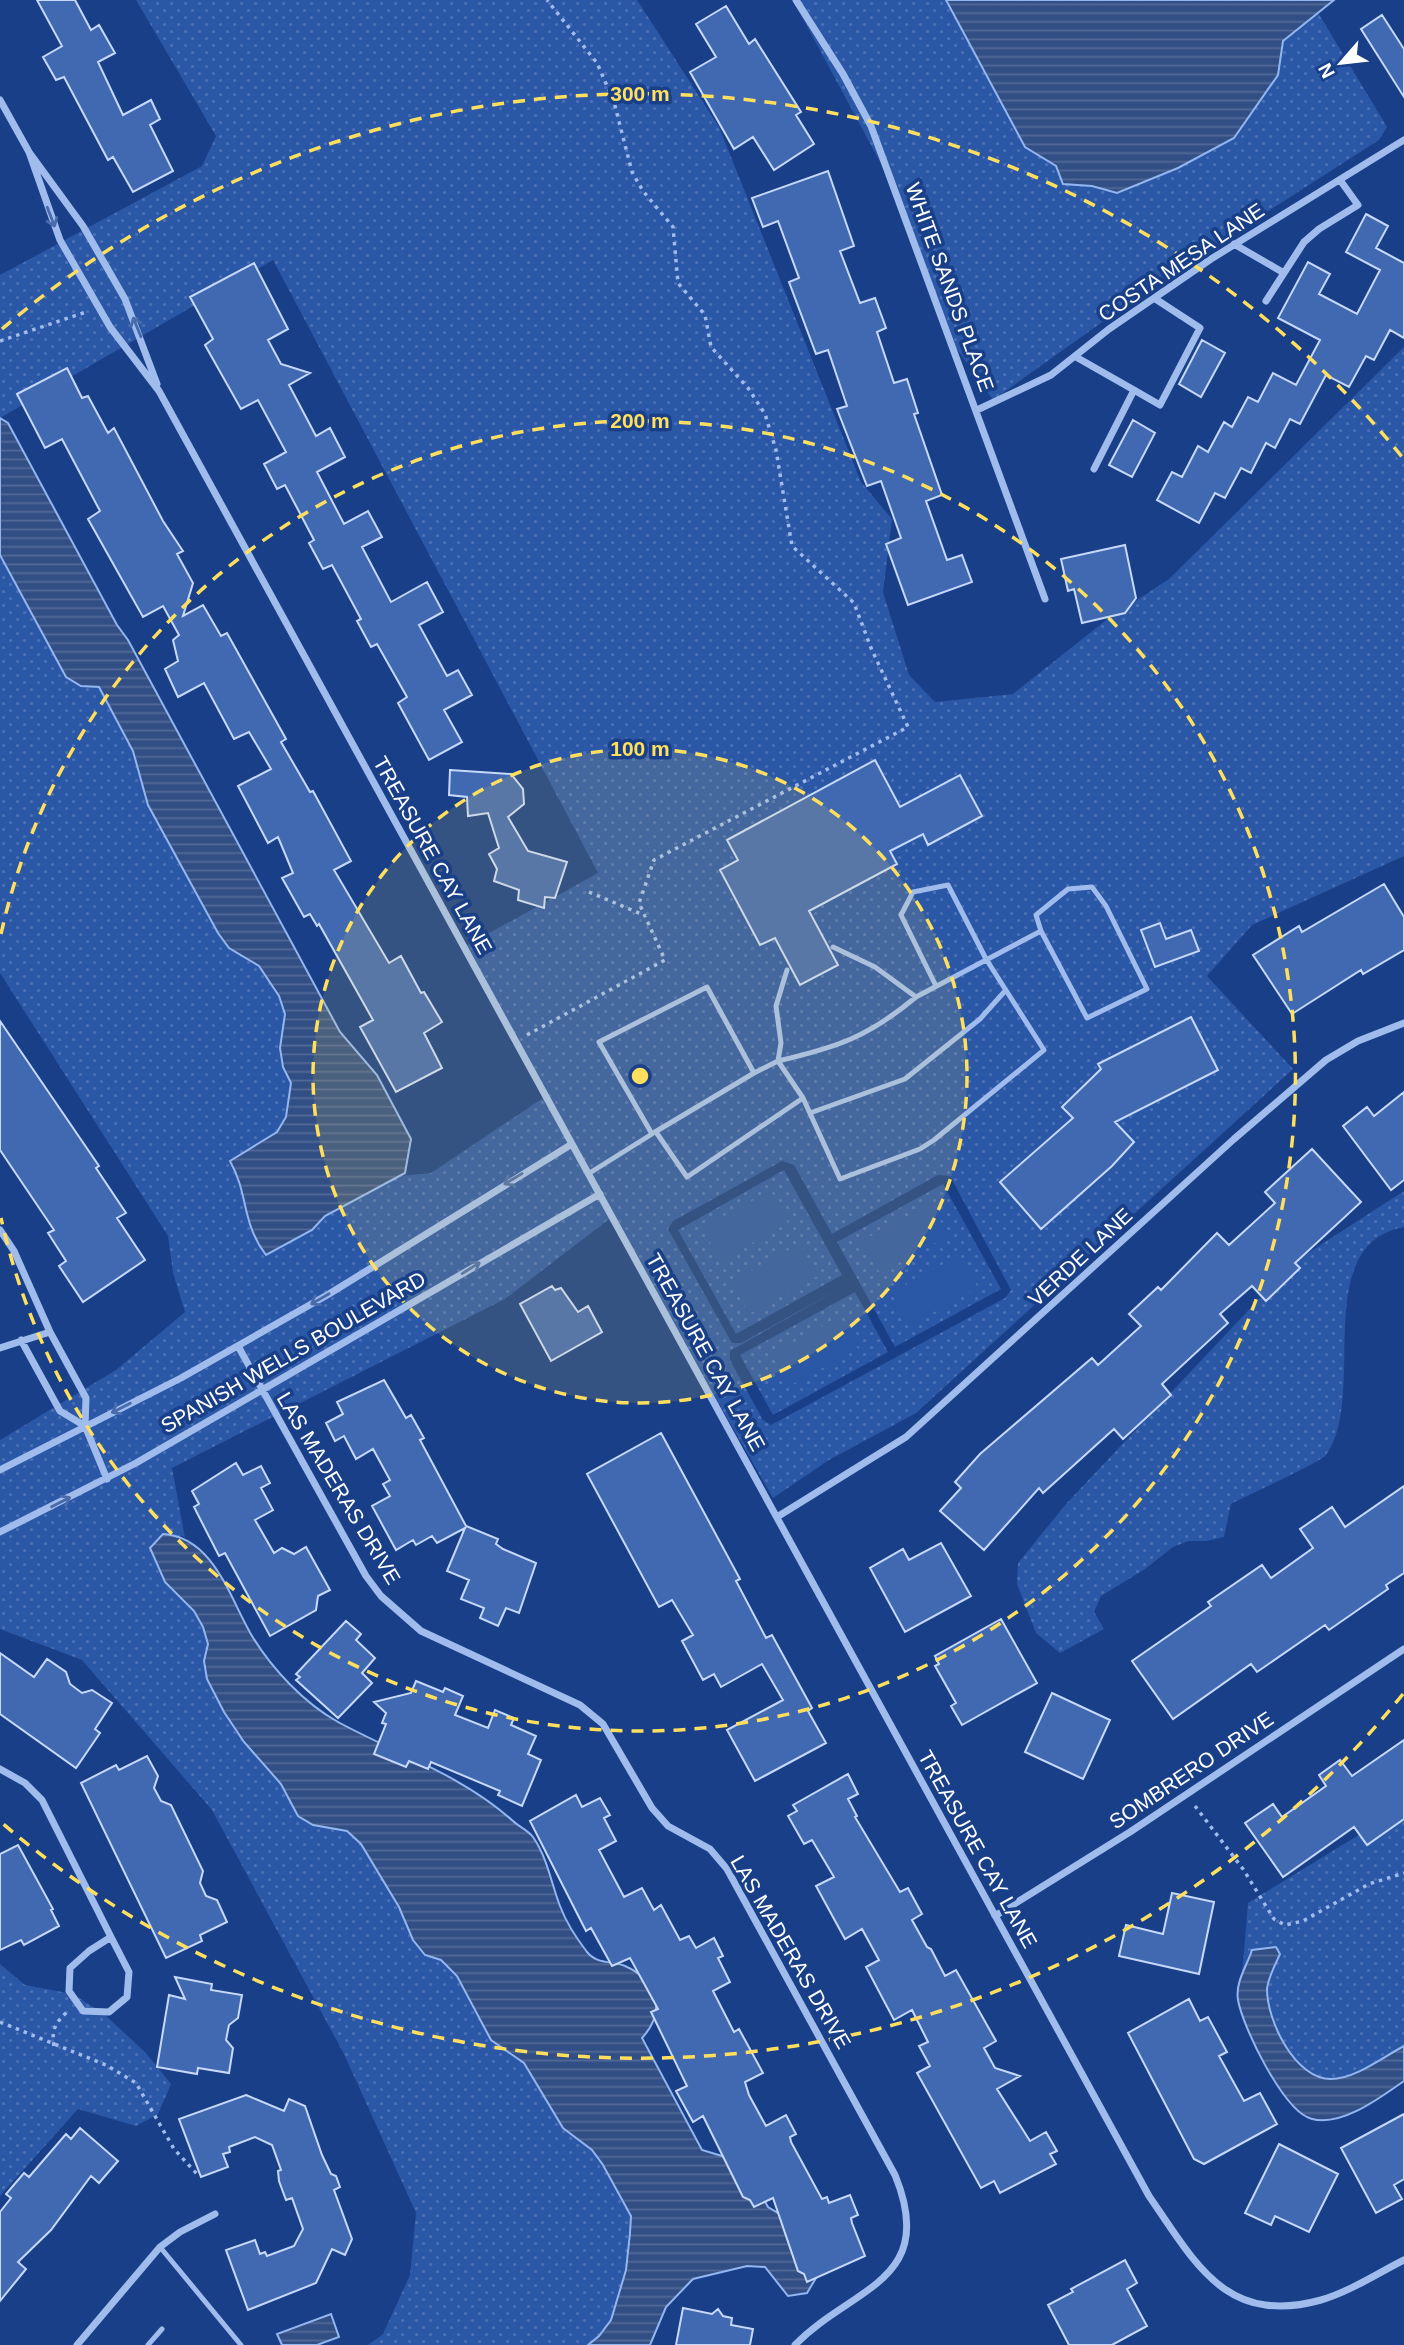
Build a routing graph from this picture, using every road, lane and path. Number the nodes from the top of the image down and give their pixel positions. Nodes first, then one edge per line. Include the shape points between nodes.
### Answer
1 (547, 0) edge
2 (796, 0) edge
3 (0, 100) edge
4 (1404, 140) edge
5 (29, 152) junction
6 (1340, 180) junction
7 (1234, 244) junction
8 (1284, 274) junction
9 (1154, 298) junction
10 (1266, 301) dead end
11 (98, 308) junction
12 (0, 341) edge
13 (1076, 356) junction
14 (1134, 390) junction
15 (159, 391) junction
16 (977, 410) junction
17 (1094, 469) dead end
18 (1045, 599) dead end
19 (589, 892) dead end
20 (648, 917) junction
21 (1041, 931) junction
22 (833, 947) dead end
23 (986, 959) junction
24 (787, 970) dead end
25 (936, 986) junction
26 (1005, 991) junction
27 (916, 997) junction
28 (1404, 1023) edge
29 (516, 1041) junction
30 (778, 1061) junction
31 (754, 1073) junction
32 (803, 1098) junction
33 (810, 1112) junction
34 (654, 1133) junction
35 (572, 1144) junction
36 (589, 1174) junction
37 (600, 1195) junction
38 (0, 1230) edge
39 (50, 1332) junction
40 (21, 1340) junction
41 (238, 1346) junction
42 (0, 1348) edge
43 (262, 1392) junction
44 (85, 1426) junction
45 (0, 1471) edge
46 (107, 1479) junction
47 (777, 1517) junction
48 (0, 1532) edge
49 (1404, 1649) edge
50 (0, 1769) edge
51 (1186, 1795) junction
52 (1404, 1873) edge
53 (995, 1916) junction
54 (111, 1937) junction
55 (78, 2003) junction
56 (0, 2022) edge
57 (54, 2046) junction
58 (197, 2174) dead end
59 (215, 2214) dead end
60 (160, 2247) junction
61 (1404, 2260) edge
62 (162, 2329) dead end
63 (78, 2345) edge
64 (148, 2345) edge
65 (240, 2345) edge
66 (795, 2345) edge

1 - 20 path via 597,63 614,103 632,172 673,227 678,283 705,315 711,347 748,387 765,414 776,450 792,546 855,603 908,727 654,860 639,903
2 - 16 street, WHITE SANDS PLACE via 871,126
3 - 5 street, TREASURE CAY LANE
4 - 6 street, COSTA MESA LANE
5 -> 11 street, TREASURE CAY LANE via 60,240
15 -> 5 street, TREASURE CAY LANE via 125,299 83,226
6 - 7 street, COSTA MESA LANE
6 - 8 street via 1358,205 1304,242
7 - 8 street
7 - 9 street, COSTA MESA LANE
8 - 10 street
9 - 13 street, COSTA MESA LANE
9 - 14 street via 1200,328 1160,405
11 - 12 path
11 - 15 street, TREASURE CAY LANE
13 - 14 street
13 - 16 street, COSTA MESA LANE via 1051,374
14 - 17 street
15 - 29 street, TREASURE CAY LANE
16 - 18 street, WHITE SANDS PLACE
19 - 20 path
20 - 29 path via 665,960
21 - 21 lane via 1037,915 1051,900 1068,889 1093,887 1147,989 1087,1018
21 - 23 lane
22 - 27 lane via 875,967
23 - 25 lane
23 - 25 lane via 948,885 913,892 901,915
23 - 26 lane
24 - 30 lane via 776,1006 781,1043
25 - 27 lane
26 - 33 lane via 980,1019 905,1079
26 - 33 lane via 1044,1050 934,1140 840,1179
27 - 30 lane via 852,1041
28 - 47 street, VERDE LANE via 1326,1060 906,1437
29 - 35 street, TREASURE CAY LANE
30 - 31 lane
30 - 32 lane
31 - 34 lane
31 - 34 lane via 707,987 599,1042
32 - 33 lane
32 - 34 lane via 687,1177
34 - 36 lane
35 - 36 street, TREASURE CAY LANE
35 -> 41 street, SPANISH WELLS BOULEVARD
36 - 37 street, TREASURE CAY LANE
43 -> 37 street, SPANISH WELLS BOULEVARD
37 - 47 street, TREASURE CAY LANE
38 - 39 street
39 - 40 street
39 - 44 street via 86,1398
40 - 42 street
40 - 44 street via 60,1411
41 - 43 street, LAS MADERAS DRIVE
41 -> 44 street, SPANISH WELLS BOULEVARD
43 - 46 street, SPANISH WELLS BOULEVARD
43 - 66 street, LAS MADERAS DRIVE via 381,1596 421,1631 580,1705 603,1724 652,1808 668,1826 710,1849 733,1881 905,2198 908,2222 904,2245 885,2277
44 - 45 street, SPANISH WELLS BOULEVARD
44 - 46 street
48 -> 46 street, SPANISH WELLS BOULEVARD
47 - 53 street, TREASURE CAY LANE
49 - 51 street, SOMBRERO DRIVE
50 - 54 street via 25,1783 42,1800
51 - 52 path via 1243,1868 1274,1919 1285,1925 1303,1921 1369,1885
51 - 53 street, SOMBRERO DRIVE
53 - 61 street, TREASURE CAY LANE via 1149,2196 1185,2249 1232,2297 1286,2307 1323,2299
54 - 55 street via 70,1968 69,1991
54 - 55 street via 129,1972 127,1997 109,2012 83,2011
55 - 57 path via 56,2022
56 - 57 path
57 - 58 path via 106,2065 136,2083 174,2149
59 - 60 street
60 - 63 street
60 - 65 lane
62 - 64 lane

